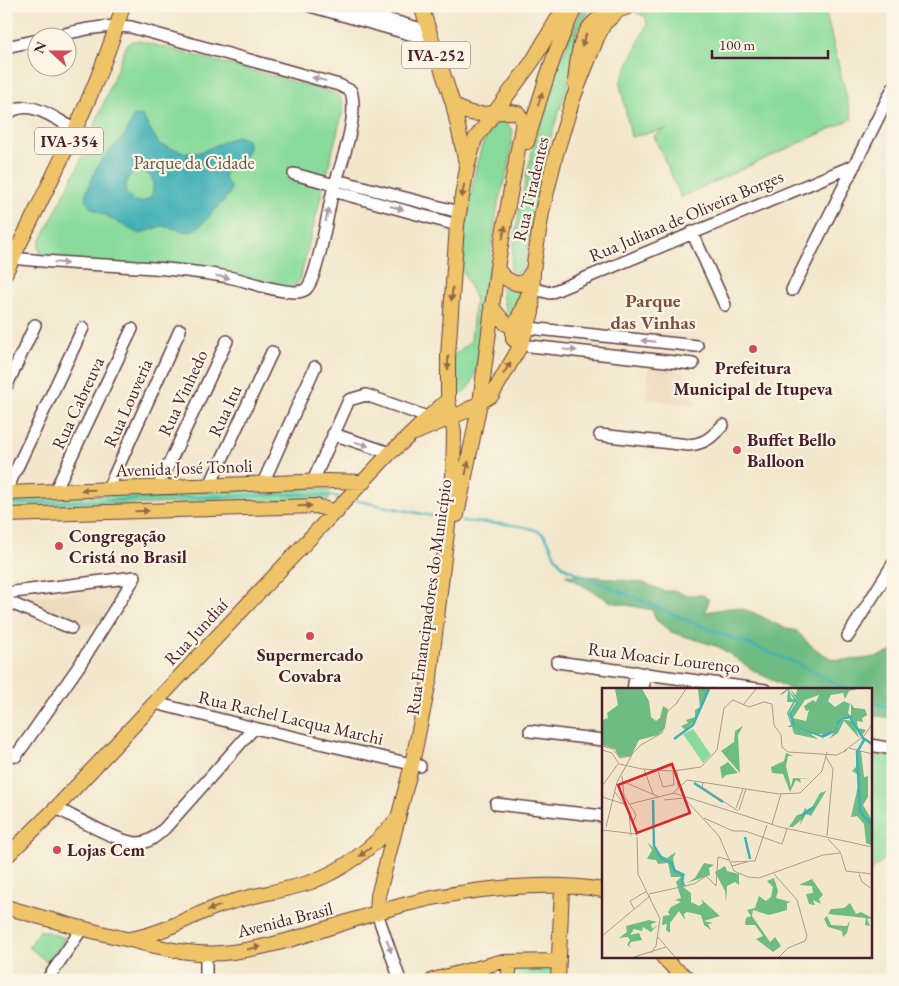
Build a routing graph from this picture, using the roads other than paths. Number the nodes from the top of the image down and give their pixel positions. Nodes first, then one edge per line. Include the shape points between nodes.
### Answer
1 (123, 6) edge
2 (310, 6) edge
3 (342, 6) edge
4 (421, 6) edge
5 (565, 6) edge
6 (576, 6) edge
7 (624, 8) edge
8 (599, 11) edge
9 (117, 26) junction
10 (78, 33) edge
11 (430, 36) junction
12 (597, 38) junction
13 (28, 42) edge
14 (6, 47) edge
15 (893, 88) edge
16 (574, 99) junction
17 (453, 104) junction
18 (6, 115) edge
19 (493, 115) junction
20 (74, 129) junction
21 (854, 164) junction
22 (467, 168) junction
23 (294, 174) dead end
24 (335, 186) junction
25 (511, 196) junction
26 (458, 218) junction
27 (692, 232) junction
28 (13, 258) junction
29 (497, 268) junction
30 (6, 272) edge
31 (526, 286) junction
32 (792, 290) dead end
33 (726, 305) dead end
34 (491, 306) junction
35 (35, 325) dead end
36 (522, 326) junction
37 (83, 328) dead end
38 (132, 329) dead end
39 (180, 330) dead end
40 (227, 341) dead end
41 (521, 345) junction
42 (696, 346) dead end
43 (272, 352) dead end
44 (693, 364) dead end
45 (315, 367) dead end
46 (6, 386) edge
47 (448, 400) junction
48 (480, 403) junction
49 (427, 416) junction
50 (450, 418) junction
51 (723, 425) dead end
52 (454, 432) junction
53 (414, 433) junction
54 (333, 434) junction
55 (475, 434) junction
56 (600, 435) dead end
57 (390, 453) junction
58 (453, 481) junction
59 (313, 482) junction
60 (263, 483) junction
61 (210, 486) junction
62 (158, 488) junction
63 (108, 489) junction
64 (6, 492) edge
65 (55, 492) junction
66 (461, 495) junction
67 (342, 500) junction
68 (6, 515) edge
69 (893, 564) edge
70 (6, 593) edge
71 (6, 601) edge
72 (71, 628) dead end
73 (848, 636) dead end
74 (557, 662) dead end
75 (640, 673) junction
76 (635, 688) edge
77 (643, 688) edge
78 (750, 688) edge
79 (155, 703) junction
80 (254, 728) junction
81 (530, 731) dead end
82 (602, 740) edge
83 (872, 745) edge
84 (893, 750) edge
85 (11, 754) edge
86 (416, 765) junction
87 (496, 804) dead end
88 (56, 808) junction
89 (602, 816) edge
90 (399, 817) junction
91 (6, 857) edge
92 (568, 888) junction
93 (602, 890) edge
94 (602, 900) edge
95 (6, 907) edge
96 (381, 912) junction
97 (81, 930) junction
98 (161, 933) junction
99 (127, 940) junction
100 (174, 950) junction
101 (206, 953) junction
102 (664, 958) edge
103 (559, 961) junction
104 (510, 962) junction
105 (450, 975) junction
106 (47, 980) edge
107 (206, 980) edge
108 (400, 980) edge
109 (433, 980) edge
110 (491, 980) edge
111 (508, 980) edge
112 (558, 980) edge
113 (691, 980) edge

1 - 9 main road, IVA-354
2 - 11 street
3 - 11 street
4 - 11 main road, IVA-252
5 - 19 main road, Rua Emancipadores do Município via 532,62
25 -> 6 main road via 545,82
7 - 8 main road, Rua Tiradentes
7 - 12 main road, Rua Tiradentes via 604,24
8 - 12 main road, Rua Tiradentes
8 -> 16 main road, Rua Tiradentes via 581,44
9 - 10 street
9 - 20 main road, IVA-354
24 -> 9 street via 354,109 351,91 346,87 131,27
11 - 17 main road, IVA-252
12 - 16 main road, Rua Tiradentes
13 - 14 street
15 - 21 street
16 - 31 main road, Rua Tiradentes via 556,154 533,270
17 - 19 main road via 471,114
17 - 22 main road
18 - 20 street via 18,107 33,108
19 - 22 main road, Rua Emancipadores do Município via 474,139
19 - 25 main road via 503,111 518,112 523,121
20 - 28 main road, IVA-354
21 - 27 street, Rua Juliana de Oliveira Borges
21 - 32 street
22 -> 26 main road, Rua Emancipadores do Município
23 - 24 street
24 - 26 street
28 -> 24 street via 196,272 294,293 305,290 313,279
29 -> 25 main road, Rua Emancipadores do Município
26 -> 47 main road, Rua Emancipadores do Município
27 - 31 street, Rua Juliana de Oliveira Borges via 550,293
27 - 33 street
28 - 30 main road, IVA-354
29 - 31 main road via 510,282
29 - 34 main road, Rua Emancipadores do Município
31 - 36 main road, Rua Tiradentes via 532,313
34 - 36 main road via 506,324
34 - 48 main road, Rua Emancipadores do Município
35 - 46 street
36 - 41 main road, Rua Tiradentes
42 -> 36 street
37 - 64 street
38 - 65 street, Rua Cabreuva
39 - 63 street, Rua Louveria
40 - 62 street, Rua Vinhedo
41 -> 44 street
48 -> 41 main road, Rua Tiradentes via 492,394
43 - 61 street, Rua Itu
45 - 60 street
47 - 49 main road
47 - 50 main road, Rua Emancipadores do Município
48 - 50 main road, Rua Tiradentes
48 - 55 main road, Rua Emancipadores do Município
49 - 53 main road
49 - 54 street via 366,395 357,396 349,400
50 - 52 main road, Rua Emancipadores do Município
50 - 53 main road
51 - 56 street via 701,444
52 - 55 main road via 462,427
52 - 58 main road, Rua Emancipadores do Município
53 - 57 main road
54 -> 57 street
54 - 59 street
66 -> 55 main road, Rua Emancipadores do Município
57 - 67 main road, Avenida José Tonoli via 364,482
58 - 66 main road
58 - 86 main road, Rua Emancipadores do Município via 430,677
59 - 60 main road, Avenida José Tonoli
59 - 67 main road, Avenida José Tonoli
60 - 61 main road, Avenida José Tonoli
61 - 62 main road, Avenida José Tonoli
62 - 63 main road, Avenida José Tonoli
63 -> 65 main road, Avenida José Tonoli
64 - 65 main road, Avenida José Tonoli
66 - 86 main road, Rua Emancipadores do Município via 432,715
68 -> 67 main road, Avenida José Tonoli via 316,506
67 - 79 main road, Rua Jundiaí
69 - 73 street
70 - 85 street via 135,577 79,666
71 - 72 street
74 - 75 street, Rua Moacir Lourenço
75 - 76 street
75 - 77 street
75 - 78 street, Rua Moacir Lourenço
79 - 80 street, Rua Rachel Lacqua Marchi
79 - 88 main road, Rua Jundiaí
80 - 86 street, Rua Rachel Lacqua Marchi
80 - 88 street via 152,839 137,843 118,837
81 - 82 street
83 - 84 street
86 - 90 main road, Rua Emancipadores do Município
86 - 96 main road, Rua Emancipadores do Município
87 - 89 street
88 - 91 main road, Rua Jundiaí
90 - 96 main road, Rua Emancipadores do Município via 378,896
90 -> 98 main road, Rua Emancipadores do Município via 368,850 341,869 310,882 244,897 183,920
92 - 93 main road, Avenida Brasil
92 - 94 main road, Avenida Brasil
92 - 96 main road, Avenida Brasil via 499,888 411,903
92 - 103 main road
95 - 97 main road, Avenida Brasil
101 -> 96 main road, Avenida Brasil via 230,952 297,939
96 -> 108 street
97 - 99 main road, Avenida Brasil
97 - 106 street
98 - 99 main road, Rua Emancipadores do Município
98 - 100 main road via 162,942
99 - 100 main road, Avenida Brasil
100 - 101 main road, Avenida Brasil
101 - 107 street
102 - 113 main road
103 - 104 main road
103 - 112 main road
104 - 105 main road
104 - 111 main road
105 - 109 main road
105 - 110 main road

